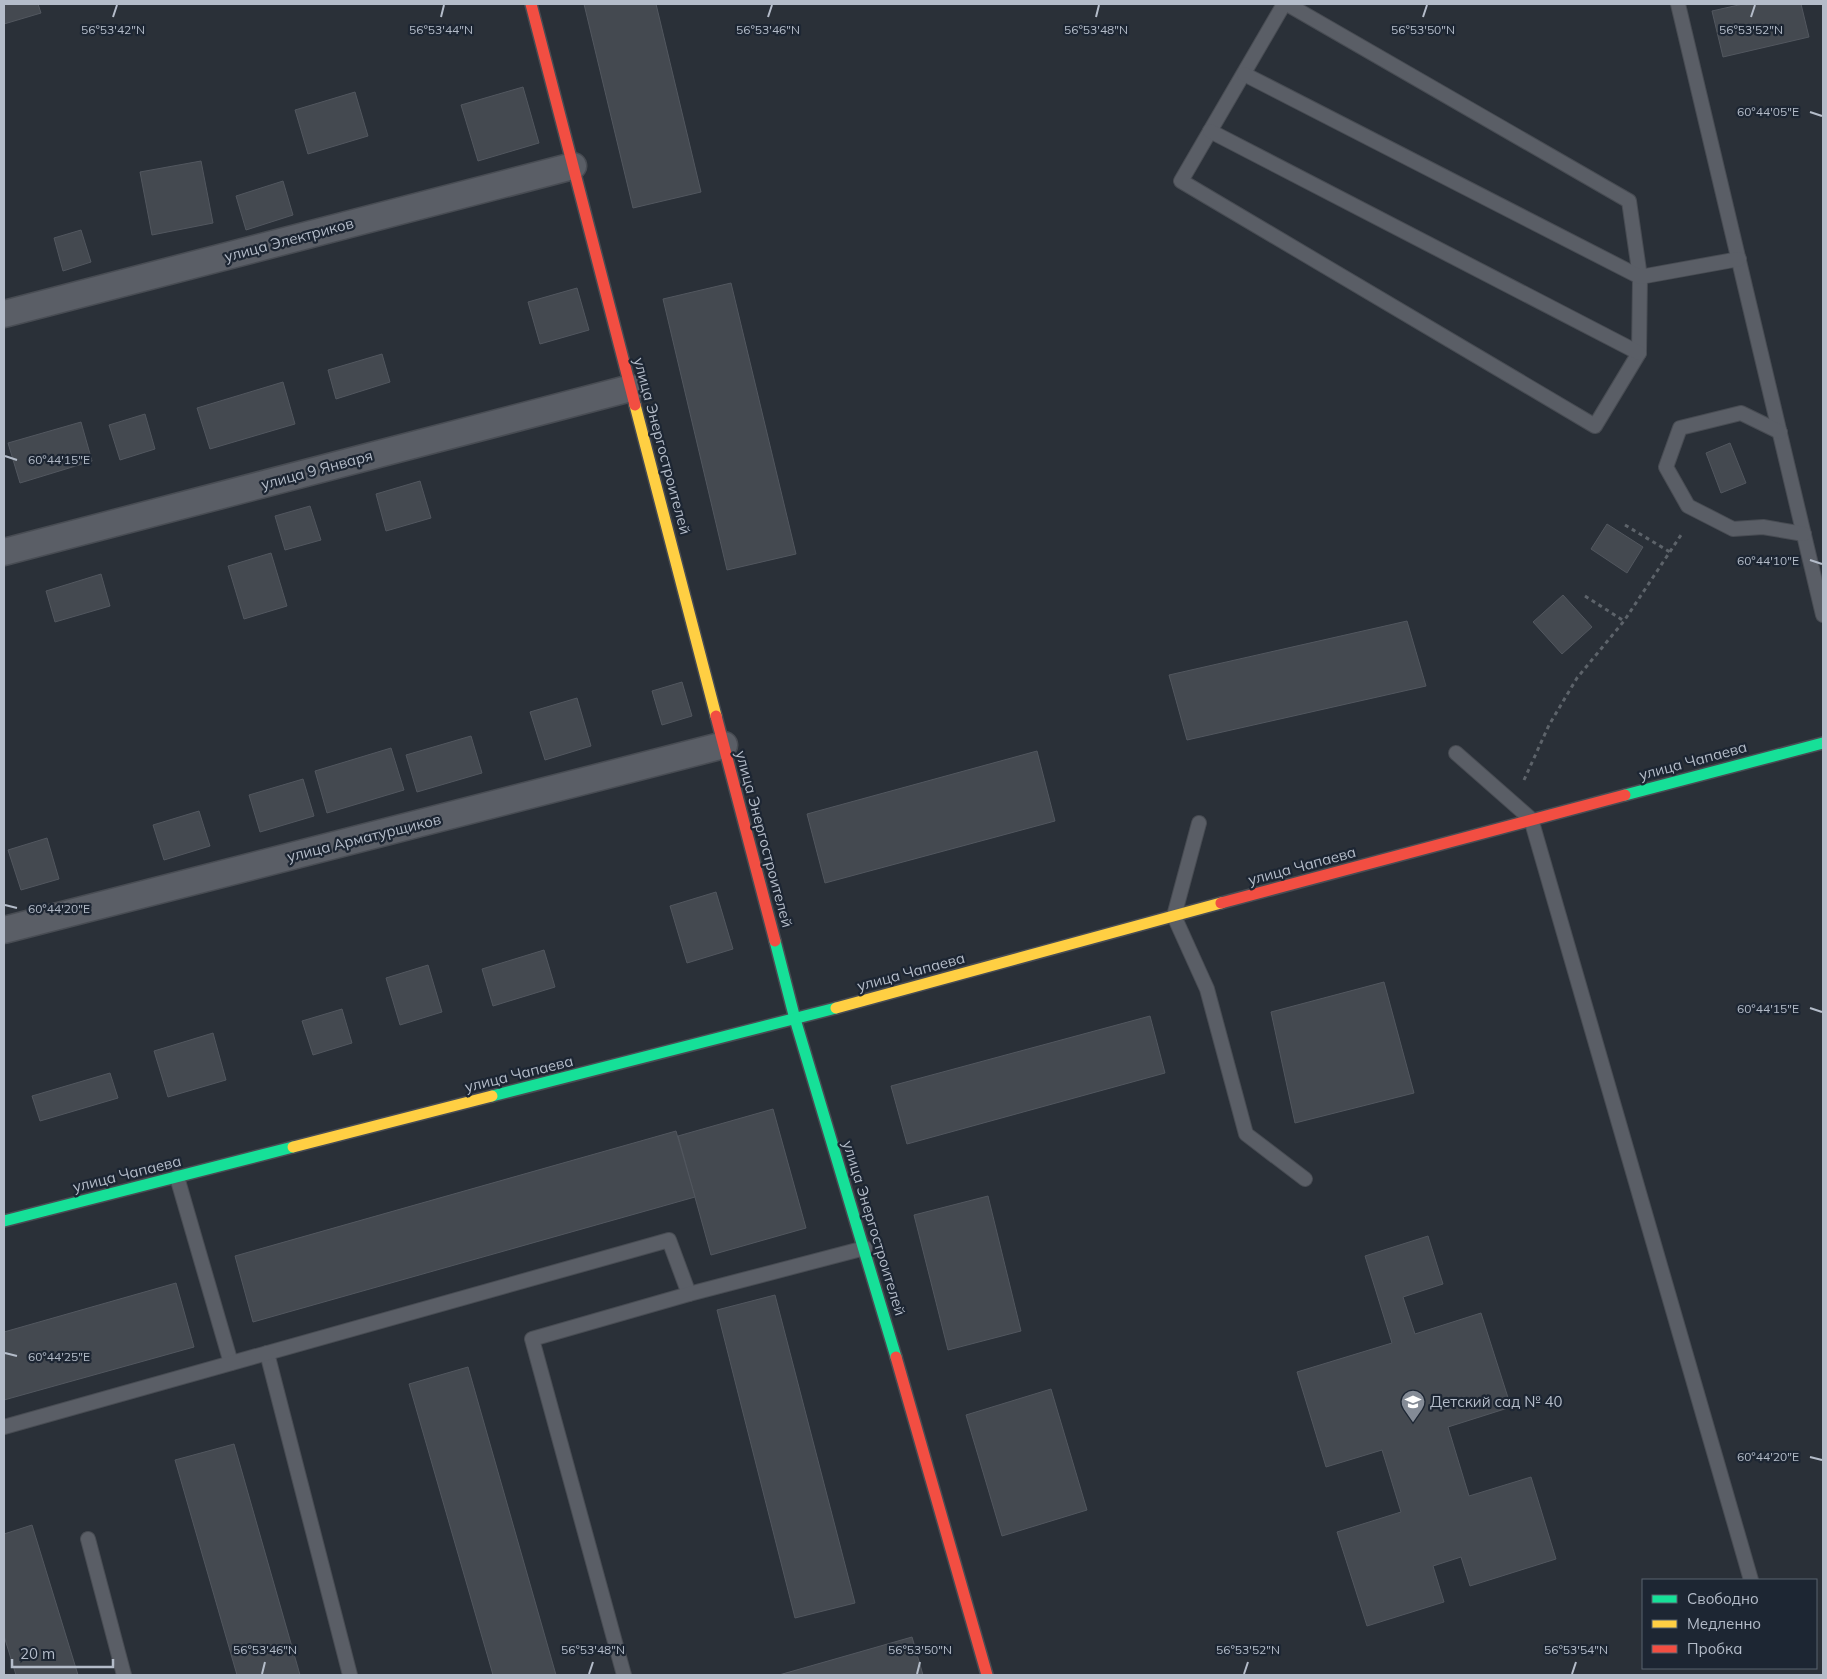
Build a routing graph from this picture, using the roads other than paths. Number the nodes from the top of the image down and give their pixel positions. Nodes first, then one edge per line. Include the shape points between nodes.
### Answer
1 (531, 4) edge
2 (1286, 4) edge
3 (1678, 4) edge
4 (1244, 74) junction
5 (1210, 131) junction
6 (573, 166) junction
7 (1740, 259) junction
8 (1640, 277) junction
9 (4, 314) edge
10 (1639, 353) junction
11 (631, 388) junction
12 (1780, 432) junction
13 (1804, 534) junction
14 (4, 552) edge
15 (1823, 615) edge
16 (1823, 742) edge
17 (724, 745) junction
18 (1456, 753) dead end
19 (1531, 819) junction
20 (1199, 823) dead end
21 (1174, 916) junction
22 (4, 930) edge
23 (795, 1019) junction
24 (177, 1177) junction
25 (1305, 1179) dead end
26 (4, 1221) edge
27 (865, 1248) junction
28 (689, 1294) junction
29 (267, 1353) junction
30 (231, 1363) junction
31 (4, 1427) edge
32 (88, 1539) dead end
33 (1751, 1579) edge
34 (124, 1675) edge
35 (350, 1675) edge
36 (624, 1675) edge
37 (987, 1675) edge

1 - 6 street, улица Энергостроителей
2 - 4 lane
2 - 8 lane via 1629,201
3 - 7 lane
4 - 5 lane
4 - 8 lane
5 - 10 lane
5 - 10 lane via 1181,181 1595,426
6 - 9 street, улица Электриков
6 - 11 street, улица Энергостроителей
7 - 8 lane
7 - 12 lane
8 - 10 lane
11 - 14 street, улица 9 Января
11 - 17 street, улица Энергостроителей
12 - 13 lane
12 - 13 lane via 1741,413 1680,428 1666,466 1688,506 1733,529 1763,527
13 - 15 lane
16 - 19 street, улица Чапаева
17 - 22 street, улица Арматурщиков
17 - 23 street, улица Энергостроителей
18 - 19 lane
19 - 21 street, улица Чапаева
19 - 33 lane
20 - 21 lane
21 - 23 street, улица Чапаева
21 - 25 lane via 1207,989 1246,1134
23 - 24 street, улица Чапаева
23 - 27 street, улица Энергостроителей
24 - 26 street, улица Чапаева
24 - 30 lane
27 - 28 lane
27 - 37 street, улица Энергостроителей
28 - 29 lane via 669,1240
28 - 36 lane via 532,1339
29 - 30 lane
29 - 35 lane
30 - 31 lane
32 - 34 lane

